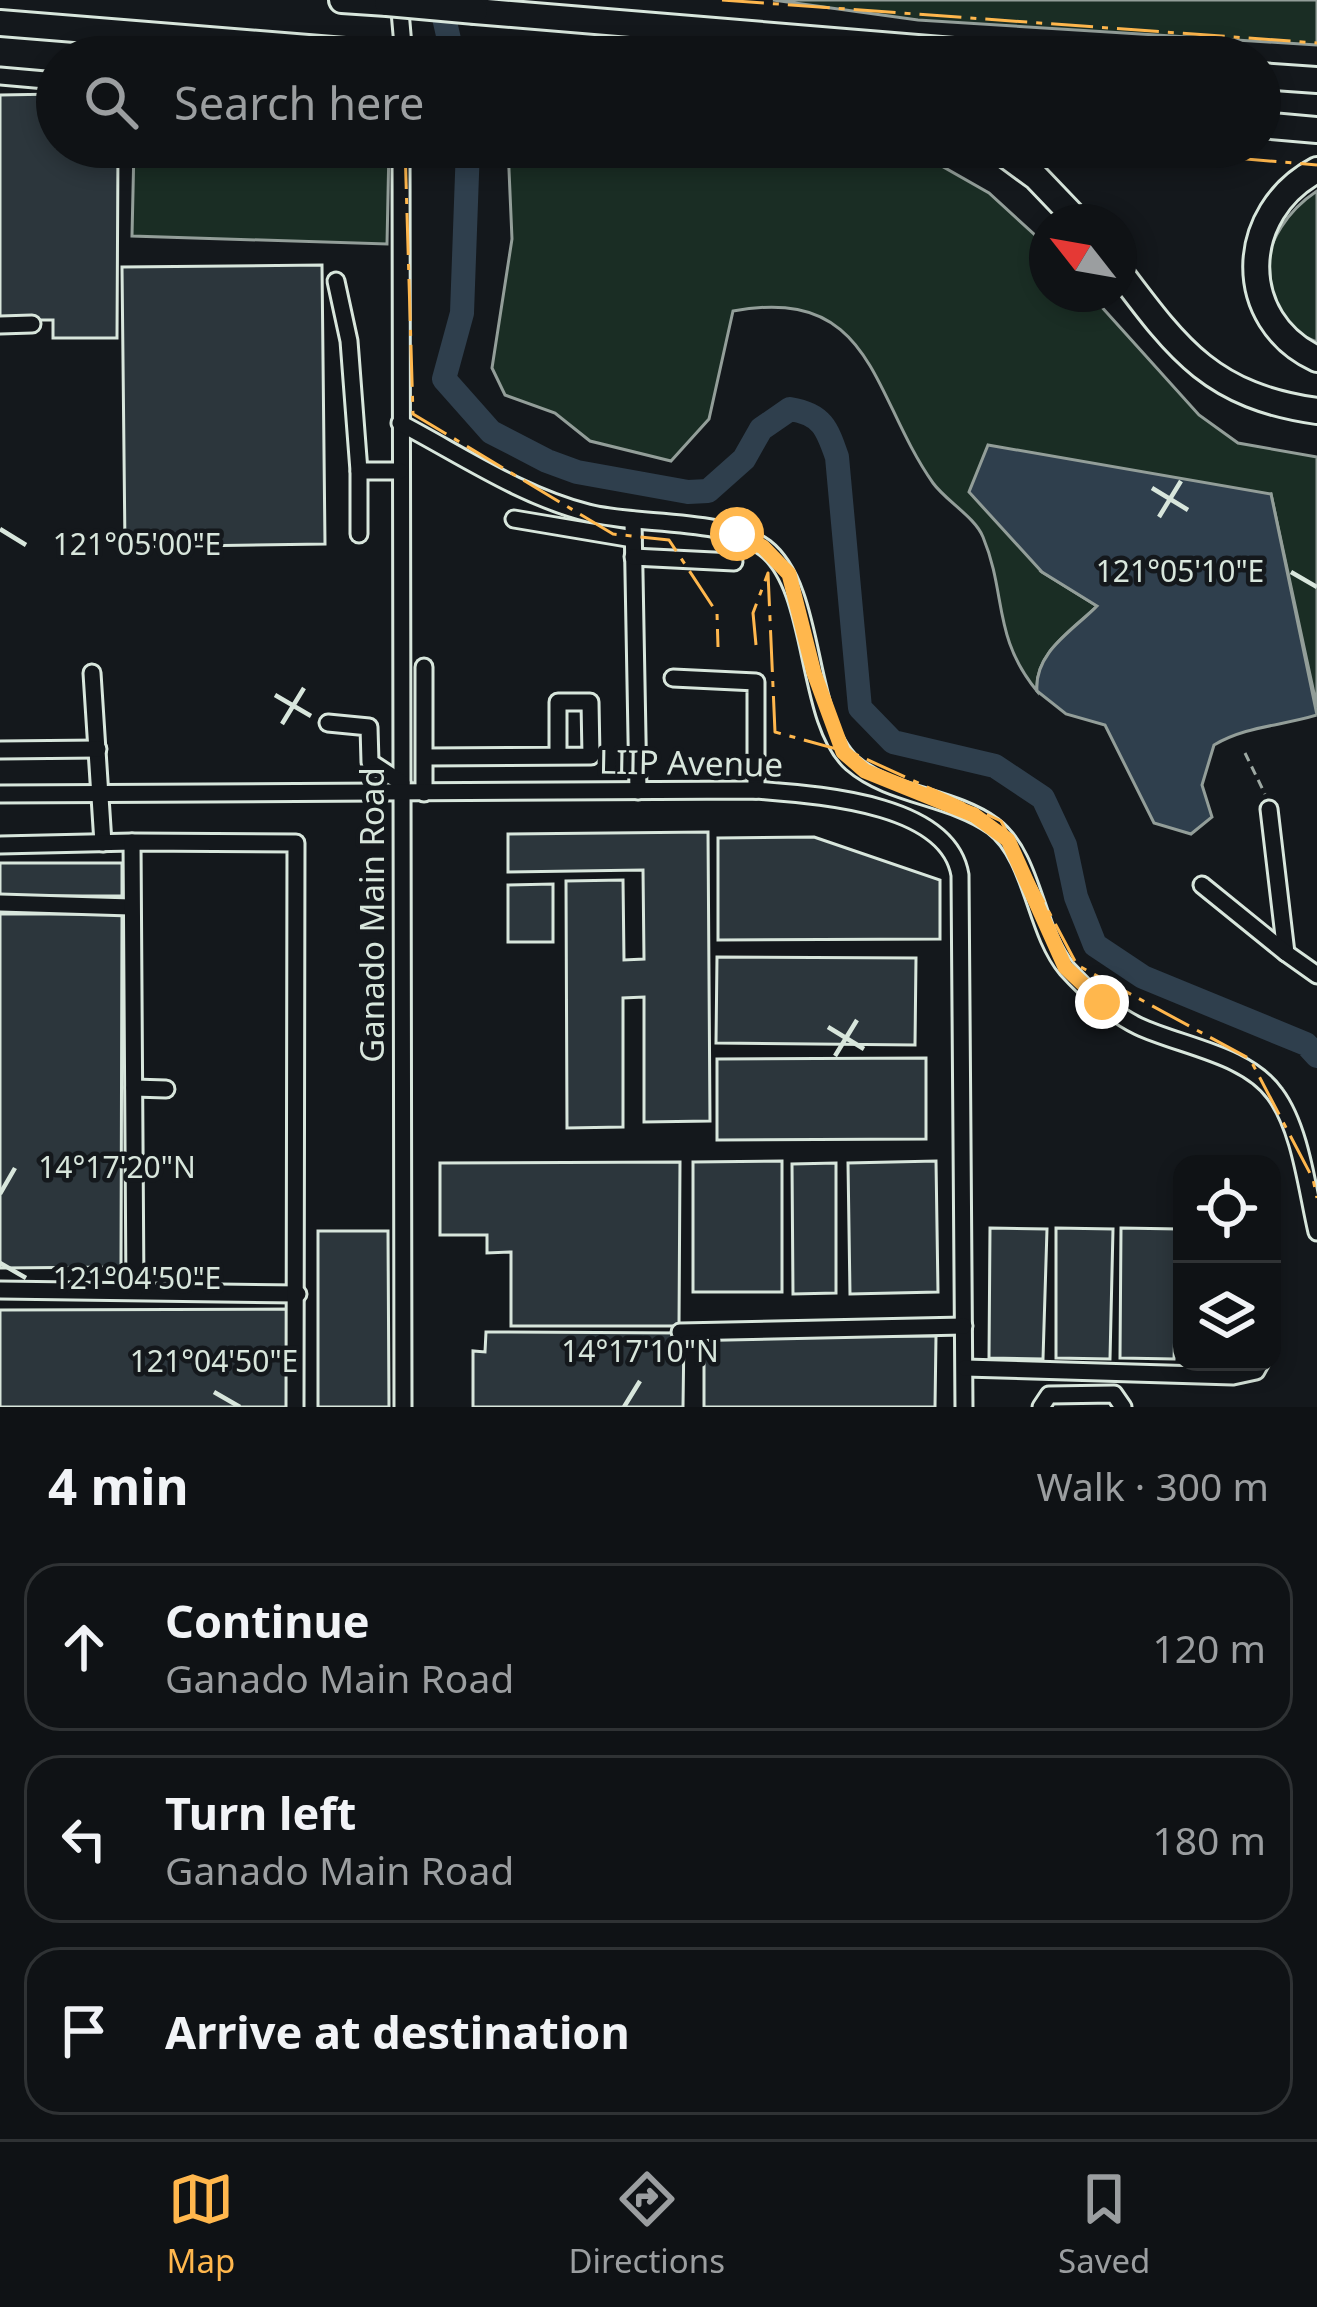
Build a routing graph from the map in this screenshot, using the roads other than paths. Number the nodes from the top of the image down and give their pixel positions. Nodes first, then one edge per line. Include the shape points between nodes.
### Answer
1 (342, 0) edge
2 (393, 2) edge
3 (0, 23) edge
4 (155, 36) edge
5 (400, 36) edge
6 (774, 36) edge
7 (0, 76) edge
8 (1281, 77) edge
9 (36, 79) edge
10 (1317, 80) edge
11 (1281, 127) edge
12 (1317, 130) edge
13 (401, 168) edge
14 (1024, 168) edge
15 (1317, 170) edge
16 (1062, 204) edge
17 (336, 281) dead end
18 (1137, 295) edge
19 (32, 324) dead end
20 (0, 325) edge
21 (1317, 359) edge
22 (1317, 411) edge
23 (400, 423) junction
24 (359, 471) junction
25 (400, 471) junction
26 (514, 519) dead end
27 (633, 520) junction
28 (359, 534) dead end
29 (633, 539) junction
30 (633, 557) junction
31 (734, 562) dead end
32 (424, 667) dead end
33 (92, 673) dead end
34 (673, 678) dead end
35 (328, 722) dead end
36 (98, 749) junction
37 (0, 750) edge
38 (558, 756) dead end
39 (425, 757) junction
40 (402, 788) junction
41 (756, 790) junction
42 (638, 791) junction
43 (424, 793) junction
44 (0, 794) edge
45 (101, 794) junction
46 (1269, 809) road end
47 (132, 842) junction
48 (103, 843) junction
49 (0, 845) edge
50 (1202, 885) dead end
51 (0, 903) edge
52 (131, 907) junction
53 (1286, 953) junction
54 (1317, 974) edge
55 (134, 1088) junction
56 (166, 1089) dead end
57 (1317, 1232) edge
58 (0, 1290) edge
59 (135, 1291) junction
60 (298, 1294) junction
61 (964, 1326) junction
62 (680, 1332) dead end
63 (965, 1368) junction
64 (1256, 1371) edge
65 (295, 1407) edge
66 (403, 1407) edge
67 (964, 1407) edge
68 (1041, 1407) edge
69 (1123, 1407) edge

1 - 2 highway
2 - 5 street
2 - 6 highway, bridge
3 - 4 highway
7 - 9 street
8 - 10 highway
11 - 12 highway
13 - 23 street, Ganado Main Road
14 - 16 highway
15 - 21 highway via 1275,205 1254,270 1272,325
17 - 24 street
18 - 22 highway via 1206,374 1255,397
19 - 20 street
23 - 25 street, Ganado Main Road
23 - 27 street via 546,500
24 - 25 street
24 - 28 street
25 - 40 street, Ganado Main Road
26 - 29 street
27 - 29 street
27 - 57 street via 737,534 776,560 789,574 843,752 865,771 974,815 1008,840 1065,967 1102,1002 1266,1083 1286,1116
29 - 30 street
30 - 31 street
30 - 42 street
32 - 39 street
33 - 36 street
34 - 41 street via 756,682
35 - 40 street via 364,722 370,762
36 - 37 street
36 - 45 street
38 - 39 street
39 - 43 street
40 - 43 street, LIIP Avenue
40 - 45 street, LIIP Avenue
40 - 66 street, Ganado Main Road
41 - 42 street, LIIP Avenue
41 - 61 street, LIIP Avenue via 845,798 937,833 957,857
42 - 43 street, LIIP Avenue
44 - 45 street, LIIP Avenue
45 - 48 street
46 - 53 street
47 - 48 street
47 - 52 street
47 - 60 street via 296,844
48 - 49 street
50 - 53 street
51 - 52 street
52 - 55 street
53 - 54 street
55 - 56 street
55 - 59 street
58 - 59 street
59 - 60 street
60 - 65 street
61 - 62 street
61 - 63 street, LIIP Avenue
63 - 64 street
63 - 67 street, LIIP Avenue
68 - 69 street via 1049,1395 1114,1394

